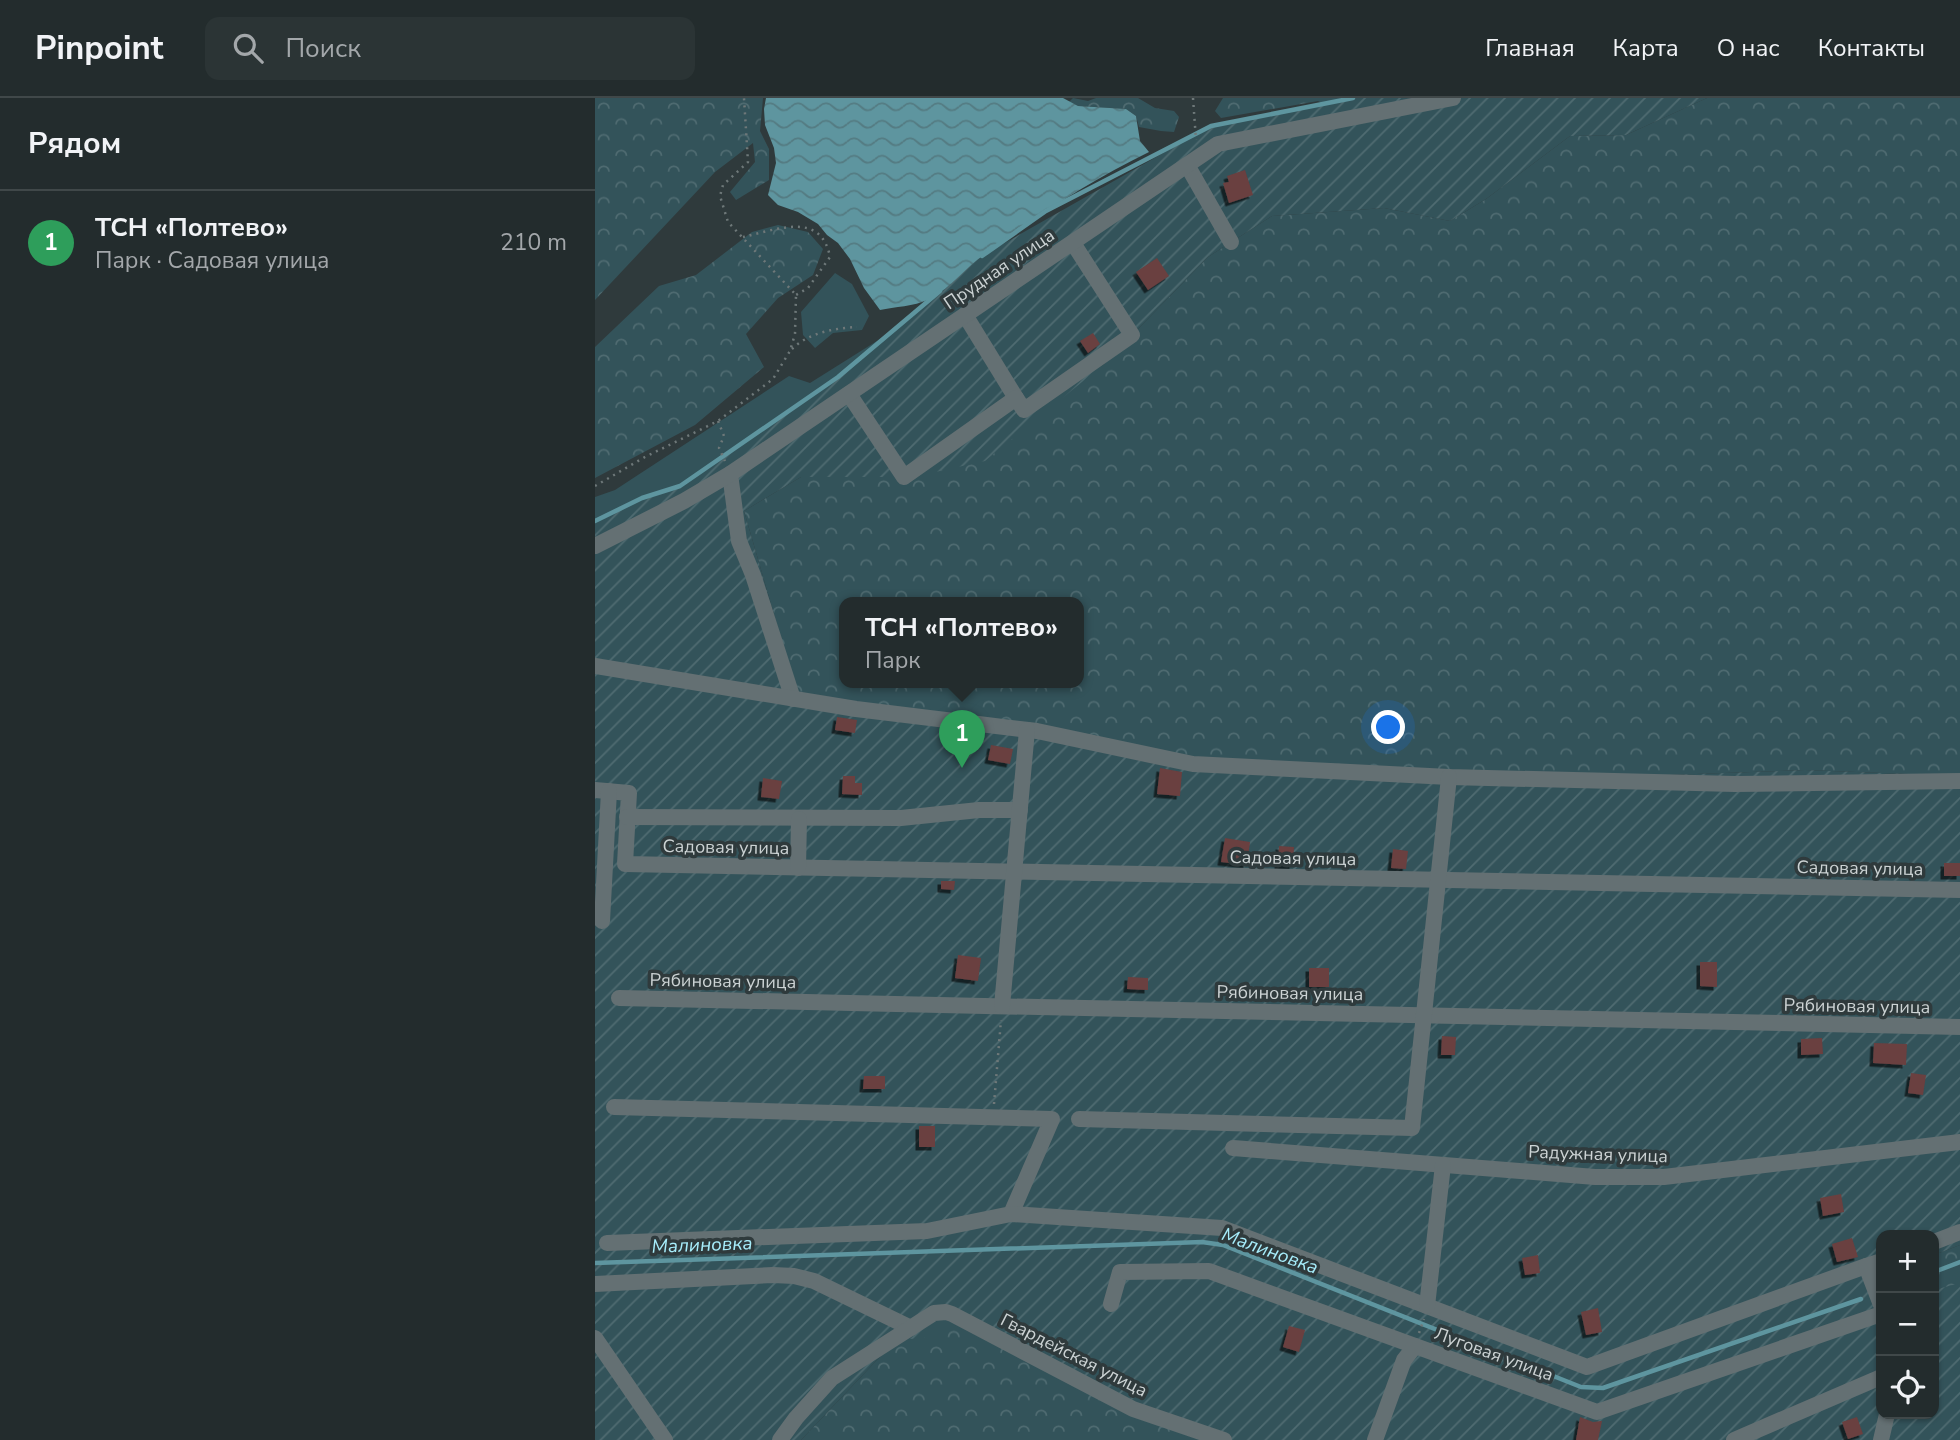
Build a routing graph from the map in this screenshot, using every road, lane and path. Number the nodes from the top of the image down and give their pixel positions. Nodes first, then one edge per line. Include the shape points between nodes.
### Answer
1 (744, 98) edge
2 (1193, 98) edge
3 (1453, 98) edge
4 (1197, 137) dead end
5 (1187, 165) junction
6 (743, 237) junction
7 (1231, 242) dead end
8 (1073, 243) junction
9 (796, 296) junction
10 (965, 315) junction
11 (857, 327) dead end
12 (790, 351) junction
13 (849, 394) junction
14 (1016, 398) junction
15 (718, 421) junction
16 (728, 468) junction
17 (595, 486) edge
18 (595, 546) edge
19 (595, 666) edge
20 (793, 699) junction
21 (1027, 730) junction
22 (1449, 777) junction
23 (1960, 781) edge
24 (602, 791) edge
25 (1020, 810) junction
26 (627, 817) junction
27 (799, 819) junction
28 (798, 868) junction
29 (1015, 872) junction
30 (1439, 880) junction
31 (1960, 890) edge
32 (602, 921) dead end
33 (619, 998) dead end
34 (1002, 1006) junction
35 (1424, 1016) junction
36 (1960, 1027) edge
37 (614, 1107) dead end
38 (993, 1117) junction
39 (1079, 1119) dead end
40 (1960, 1142) edge
41 (1233, 1148) dead end
42 (1443, 1165) junction
43 (1011, 1214) junction
44 (1960, 1232) edge
45 (1939, 1240) edge
46 (607, 1243) dead end
47 (1874, 1263) edge
48 (595, 1284) edge
49 (1879, 1293) edge
50 (1111, 1304) dead end
51 (1427, 1306) junction
52 (1876, 1316) edge
53 (911, 1328) junction
54 (595, 1338) edge
55 (1415, 1346) junction
56 (1876, 1379) edge
57 (1886, 1419) edge
58 (665, 1440) edge
59 (780, 1440) edge
60 (1224, 1440) edge
61 (1375, 1440) edge
62 (1734, 1440) edge
63 (1881, 1440) edge

1 - 6 path via 748,162 723,185 720,196 729,222
2 - 4 path
3 - 5 street, Прудная улица via 1218,144
5 - 7 street
5 - 8 street, Прудная улица
6 - 9 path
6 - 9 path via 801,225 827,243 830,257 808,288
8 - 10 street, Прудная улица
8 - 14 street via 1132,335 1024,410
9 - 12 path
10 - 13 street, Прудная улица
10 - 14 street
11 - 12 path via 815,335
12 - 15 path via 773,379
13 - 14 street via 904,477
13 - 16 street, Прудная улица
15 - 16 path via 724,436 719,449
15 - 17 path
16 - 18 street, Прудная улица via 684,501
16 - 20 street via 739,541
19 - 20 street
20 - 21 street
21 - 22 street via 1193,764
21 - 25 street
22 - 23 street via 1735,784
22 - 30 street
24 - 26 street via 629,793
24 - 32 street
25 - 27 street
25 - 29 street
26 - 27 street
26 - 28 street, Садовая улица via 625,864
27 - 28 street
28 - 29 street, Садовая улица
29 - 30 street, Садовая улица
29 - 34 street
30 - 31 street, Садовая улица
30 - 35 street
33 - 34 street, Рябиновая улица
34 - 35 street, Рябиновая улица
34 - 38 path
35 - 36 street, Рябиновая улица
35 - 39 street via 1412,1128
37 - 38 street
38 - 43 street via 1052,1119
40 - 42 street, Радужная улица via 1664,1177 1595,1177
41 - 42 street, Радужная улица
42 - 51 street
43 - 46 street via 927,1231
43 - 51 street via 1221,1228
44 - 45 street
47 - 49 street
47 - 51 street via 1587,1367
48 - 53 street via 794,1276 814,1281
50 - 55 street, Луговая улица via 1120,1272 1209,1271
51 - 55 path
52 - 55 street, Луговая улица via 1597,1412
53 - 59 street, Гвардейская улица via 832,1378
53 - 60 street, Гвардейская улица via 934,1313 946,1312 1133,1409
54 - 58 street
55 - 61 street via 1404,1360
56 - 62 street
57 - 63 street

